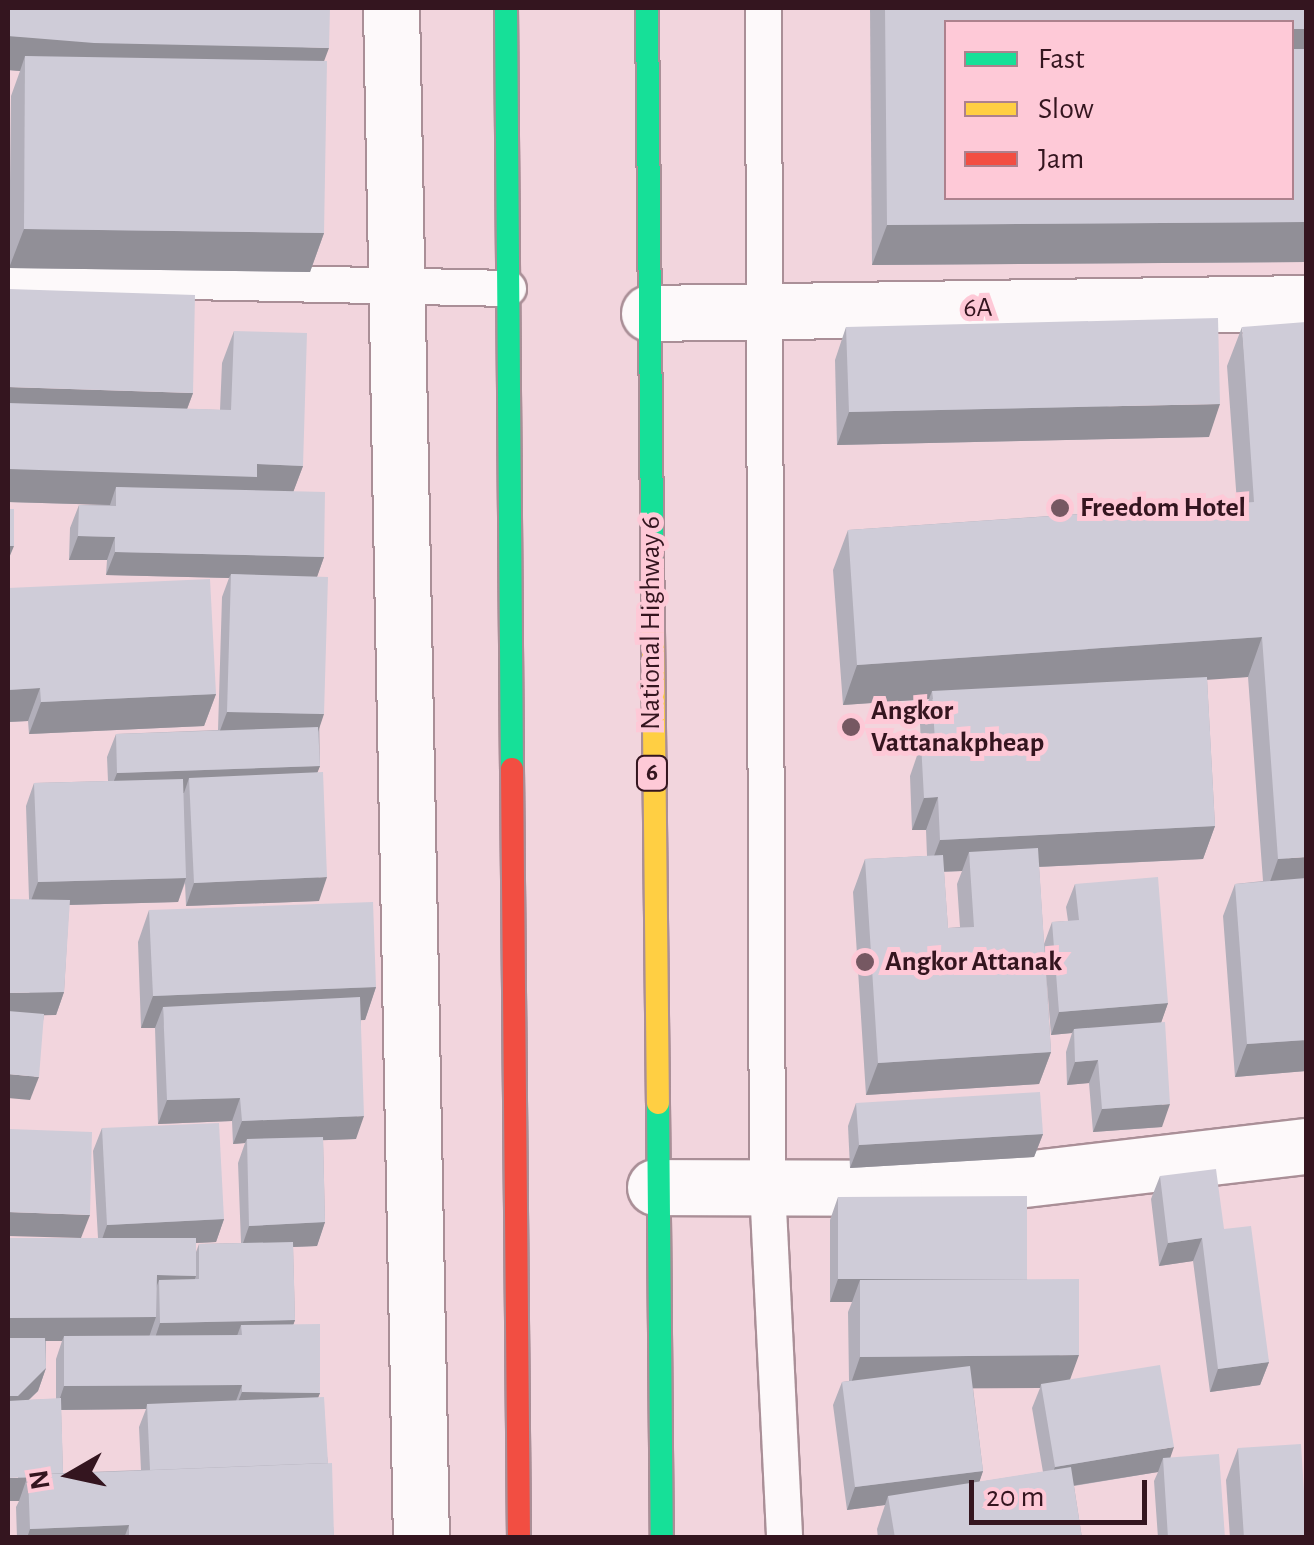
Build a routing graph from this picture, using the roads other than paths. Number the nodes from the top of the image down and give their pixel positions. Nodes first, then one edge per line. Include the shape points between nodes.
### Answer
1 (390, 8) edge
2 (506, 8) edge
3 (647, 8) edge
4 (763, 8) edge
5 (8, 277) edge
6 (394, 286) junction
7 (508, 288) junction
8 (1306, 302) edge
9 (764, 312) junction
10 (649, 313) junction
11 (1306, 1146) edge
12 (654, 1187) junction
13 (767, 1187) junction
14 (421, 1538) edge
15 (519, 1538) edge
16 (662, 1538) edge
17 (784, 1538) edge

1 - 6 street
2 - 7 main road
3 - 10 main road, National Highway 6 / 6
4 - 9 lane
5 - 6 lane
6 - 7 lane
6 - 14 street
7 - 15 main road
8 - 9 street, 6A
9 - 10 street, 6A
9 - 13 lane
10 - 12 main road, National Highway 6 / 6
11 - 13 street via 948,1188
12 - 13 street
12 - 16 main road, National Highway 6 / 6
13 - 17 lane

